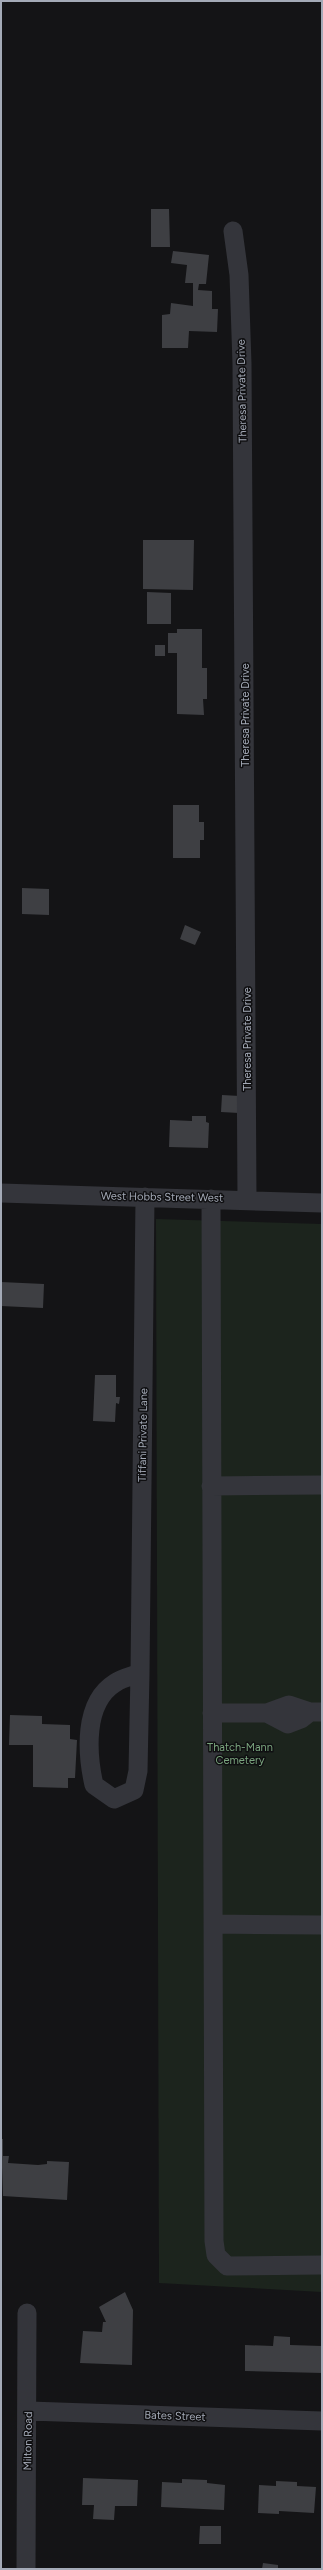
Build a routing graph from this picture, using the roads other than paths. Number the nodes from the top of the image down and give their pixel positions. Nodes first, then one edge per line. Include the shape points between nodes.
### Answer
1 (233, 231) dead end
2 (1, 1193) edge
3 (146, 1197) junction
4 (211, 1199) junction
5 (247, 1199) junction
6 (322, 1203) edge
7 (322, 1485) edge
8 (211, 1486) junction
9 (140, 1673) junction
10 (316, 1712) edge
11 (212, 1713) junction
12 (213, 1924) junction
13 (322, 1925) edge
14 (322, 2265) edge
15 (27, 2313) dead end
16 (28, 2411) junction
17 (322, 2421) edge
18 (26, 2569) edge

1 - 5 street, Theresa Private Drive via 239,275 242,364
2 - 3 street, West Hobbs Street West
3 - 4 street, West Hobbs Street West
3 - 9 street, Tiffani Private Lane
4 - 5 street, West Hobbs Street West
4 - 8 street
5 - 6 street, West Hobbs Street West
7 - 8 street
8 - 11 street
9 - 9 street, Tiffani Private Lane via 114,1683 99,1699 92,1719 88,1762 94,1785 114,1799 134,1790 138,1771
10 - 11 street via 288,1724 267,1713
11 - 12 street
12 - 13 street
12 - 14 street via 216,2255 227,2266
15 - 16 street, Milton Road
16 - 17 street, Bates Street
16 - 18 street, Milton Road

